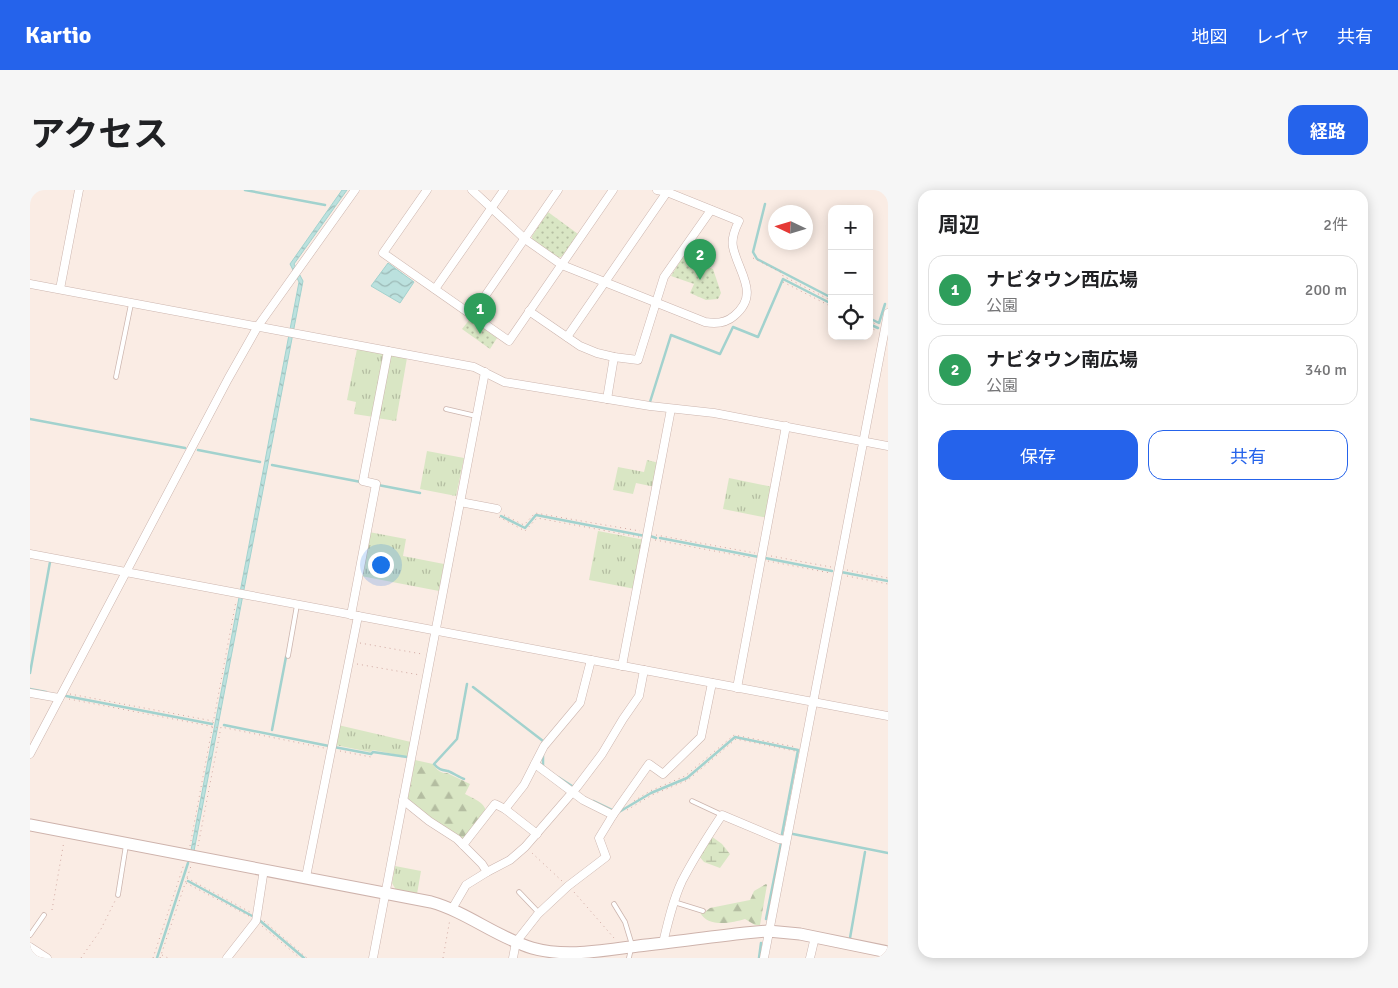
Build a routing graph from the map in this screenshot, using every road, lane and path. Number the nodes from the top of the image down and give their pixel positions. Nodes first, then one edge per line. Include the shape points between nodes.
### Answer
1 (79, 190) edge
2 (355, 190) edge
3 (427, 190) edge
4 (472, 190) edge
5 (504, 190) edge
6 (558, 190) edge
7 (613, 190) edge
8 (657, 190) edge
9 (667, 192) junction
10 (491, 208) junction
11 (712, 210) junction
12 (525, 238) junction
13 (753, 258) dead end
14 (562, 265) junction
15 (604, 282) junction
16 (783, 282) dead end
17 (30, 284) edge
18 (60, 289) junction
19 (435, 290) junction
20 (828, 299) edge
21 (131, 303) junction
22 (656, 303) junction
23 (828, 305) edge
24 (530, 311) junction
25 (888, 313) edge
26 (472, 316) junction
27 (258, 326) junction
28 (567, 337) junction
29 (388, 351) junction
30 (614, 358) junction
31 (485, 372) junction
32 (116, 377) dead end
33 (607, 399) junction
34 (671, 408) junction
35 (446, 409) dead end
36 (476, 416) junction
37 (786, 426) junction
38 (863, 441) junction
39 (888, 446) edge
40 (460, 502) junction
41 (498, 511) junction
42 (647, 535) junction
43 (659, 536) dead end
44 (658, 540) junction
45 (30, 554) edge
46 (761, 560) junction
47 (126, 572) junction
48 (837, 575) junction
49 (888, 584) edge
50 (240, 594) junction
51 (297, 605) junction
52 (355, 615) junction
53 (435, 631) junction
54 (353, 642) junction
55 (431, 655) junction
56 (288, 656) dead end
57 (591, 660) junction
58 (349, 662) junction
59 (622, 666) junction
60 (644, 670) junction
61 (426, 677) junction
62 (712, 683) junction
63 (737, 688) junction
64 (30, 693) edge
65 (60, 696) junction
66 (813, 702) junction
67 (888, 716) edge
68 (213, 721) junction
69 (213, 727) junction
70 (220, 728) junction
71 (331, 749) junction
72 (30, 754) edge
73 (371, 757) dead end
74 (535, 764) junction
75 (573, 792) junction
76 (403, 800) junction
77 (692, 801) dead end
78 (505, 809) junction
79 (613, 814) junction
80 (722, 815) junction
81 (30, 825) edge
82 (65, 832) junction
83 (537, 834) junction
84 (786, 840) junction
85 (126, 843) junction
86 (463, 845) junction
87 (525, 847) junction
88 (193, 856) junction
89 (264, 869) junction
90 (487, 872) junction
91 (306, 877) junction
92 (186, 883) junction
93 (568, 886) junction
94 (385, 892) junction
95 (519, 892) dead end
96 (118, 894) joint
97 (674, 902) junction
98 (614, 904) dead end
99 (452, 909) junction
100 (52, 910) dead end
101 (703, 911) dead end
102 (539, 913) junction
103 (44, 915) dead end
104 (256, 920) junction
105 (768, 931) junction
106 (30, 935) edge
107 (815, 937) junction
108 (516, 942) junction
109 (663, 943) junction
110 (32, 948) edge
111 (887, 949) edge
112 (629, 950) edge
113 (162, 954) junction
114 (30, 957) edge
115 (47, 958) edge
116 (80, 958) edge
117 (153, 958) edge
118 (160, 958) edge
119 (168, 958) edge
120 (228, 958) edge
121 (300, 958) edge
122 (373, 958) edge
123 (443, 958) edge
124 (513, 958) edge
125 (764, 958) edge
126 (810, 958) edge

1 - 18 street
2 - 27 street
3 - 19 street via 383,253
4 - 10 street
5 - 10 street
6 - 12 street
7 - 14 street
8 - 9 street
9 - 11 street
9 - 15 street
10 - 12 street
10 - 19 street
11 - 22 street via 664,278
11 - 22 street via 739,221 732,241 746,281 746,300 742,307 725,322 713,324
12 - 14 street
12 - 26 street
13 - 20 path
14 - 15 street
14 - 24 street
15 - 22 street
15 - 28 street
16 - 23 path
17 - 18 street
18 - 21 street
19 - 26 street
21 - 27 street
21 - 32 lane
22 - 30 street via 638,360
24 - 26 street via 509,341
24 - 28 street
25 - 38 street
27 - 29 street
27 - 47 street
28 - 30 street via 580,346
29 - 31 street via 474,367
29 - 52 street via 363,481 376,484
30 - 33 street
31 - 33 street via 504,382
31 - 36 street
33 - 34 street
34 - 37 street
34 - 42 street
35 - 36 lane
36 - 40 street
37 - 38 street
37 - 46 street
38 - 39 street
38 - 48 street
40 - 41 street
40 - 53 street
41 - 42 path via 524,525 535,513
41 - 42 path via 497,517 525,531 537,518
42 - 44 path
42 - 59 street
43 - 44 path
44 - 46 path
45 - 47 street
46 - 48 path
46 - 63 street
47 - 50 street
47 - 65 street
48 - 49 path
48 - 66 street
50 - 51 street
50 - 68 path
51 - 52 street
51 - 56 lane
52 - 53 street
52 - 54 street
53 - 55 street
53 - 57 street
54 - 55 path
54 - 58 street
55 - 61 street
57 - 59 street
57 - 74 street via 580,703 544,746
58 - 61 path
58 - 71 street
59 - 60 street
60 - 62 street
60 - 75 street via 639,696
61 - 76 street
62 - 63 street
62 - 79 street via 701,737 663,774 649,764
63 - 66 street
64 - 65 street
65 - 68 path
65 - 69 path
65 - 72 street
66 - 67 street
66 - 84 street
68 - 69 path
69 - 70 path
69 - 88 path
70 - 71 path
70 - 88 path
71 - 73 path
71 - 91 street
74 - 75 street
74 - 78 street
75 - 79 street
75 - 83 street
76 - 86 street
76 - 94 street
77 - 80 lane
78 - 83 street
78 - 86 street via 495,804
79 - 93 street via 599,838 606,857
80 - 84 street
80 - 97 street via 682,881
81 - 82 street
82 - 85 street
82 - 100 path
83 - 87 street
84 - 105 street
85 - 88 street
85 - 96 lane
86 - 90 street
87 - 90 street via 510,860
87 - 93 path
88 - 89 street
88 - 92 path
88 - 117 path
89 - 91 street
89 - 104 street
90 - 99 street via 466,886
91 - 94 street
92 - 104 path
92 - 113 path
93 - 102 street
93 - 112 path
94 - 99 street
94 - 122 street
95 - 102 lane
96 - 116 path via 100,931
97 - 101 lane
97 - 109 street
98 - 112 lane via 625,922
99 - 108 street
99 - 123 path
102 - 108 street
103 - 106 lane
104 - 120 street
104 - 121 path
105 - 107 street
105 - 109 street
105 - 125 street
107 - 111 street
107 - 126 street
108 - 112 street via 533,948 566,952
108 - 124 street
109 - 112 street
110 - 114 street
110 - 115 street
113 - 118 path
113 - 119 path

